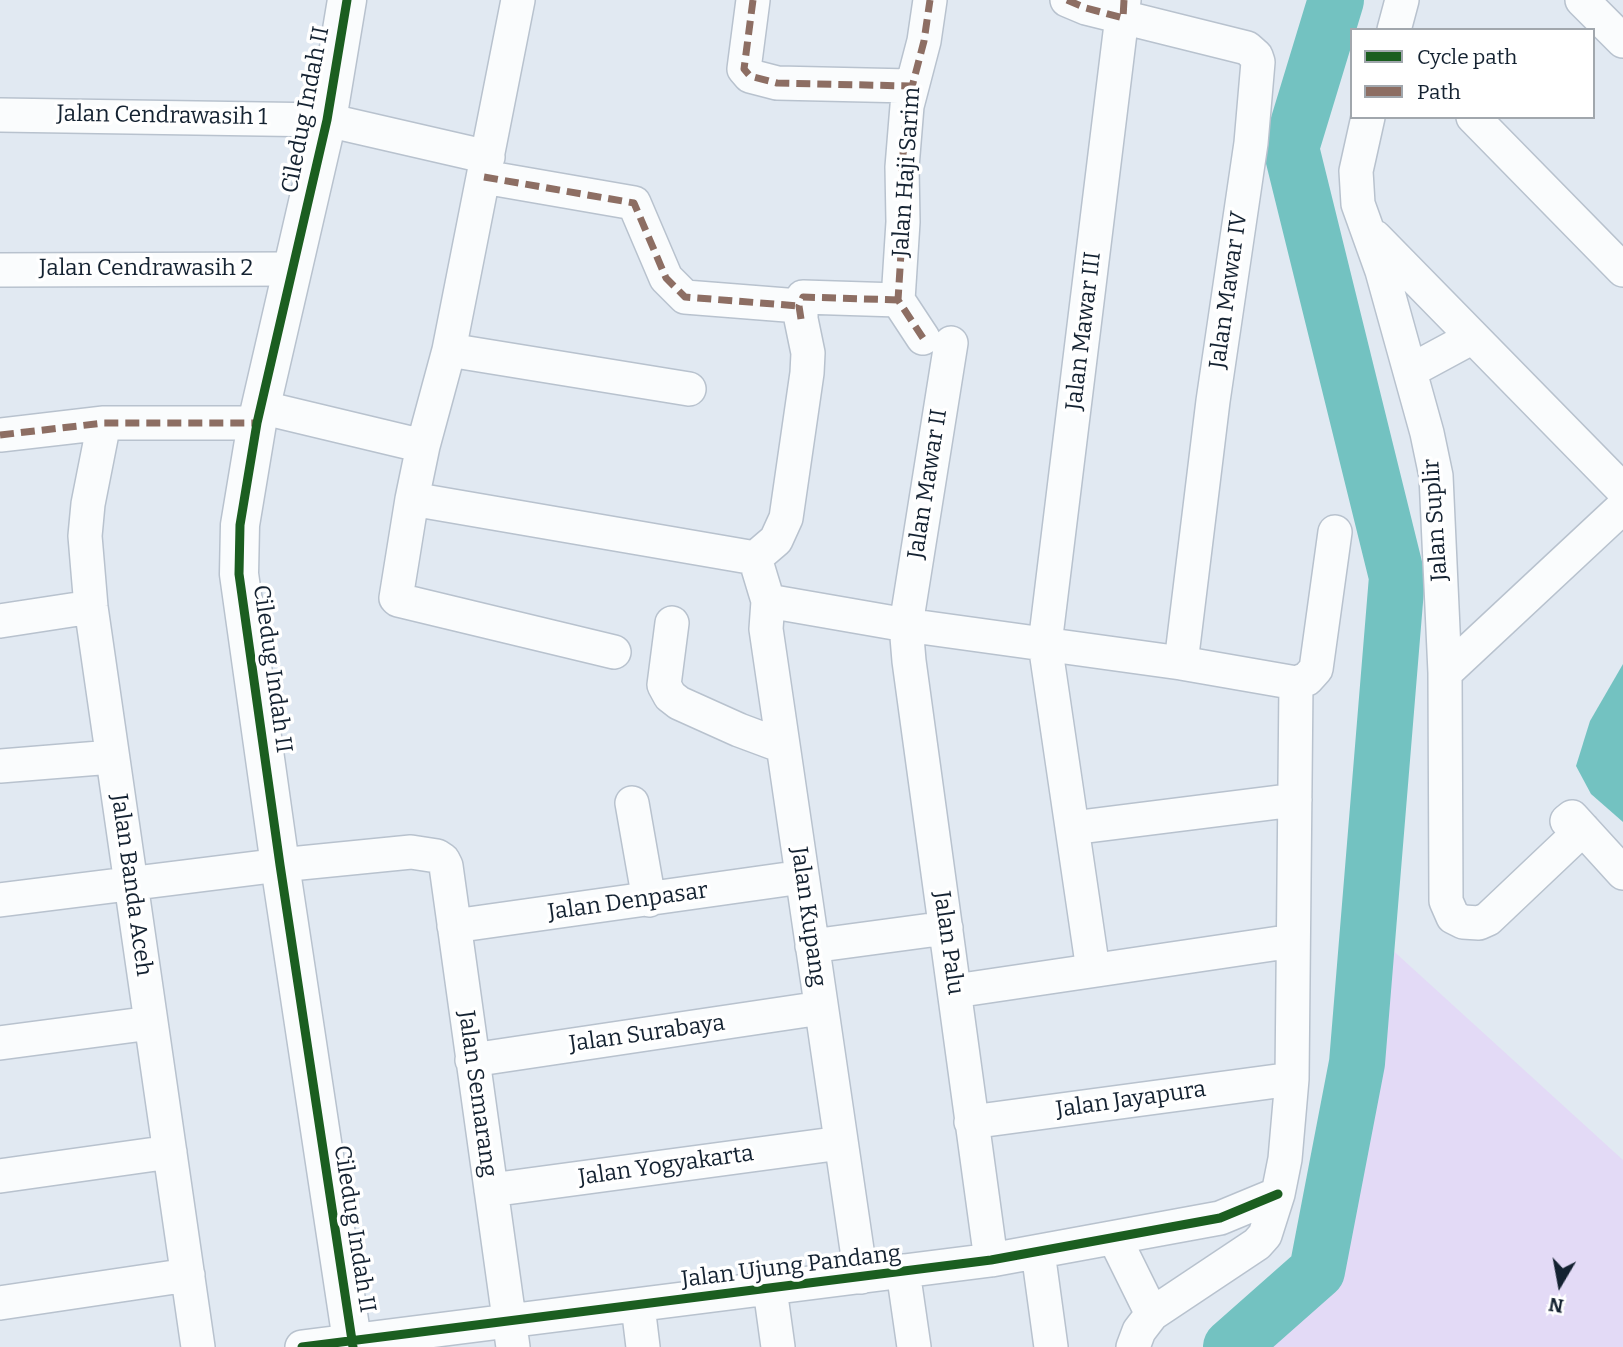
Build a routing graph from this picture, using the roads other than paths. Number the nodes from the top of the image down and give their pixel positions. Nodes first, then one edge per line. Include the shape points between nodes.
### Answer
1 (347, 0) edge
2 (518, 0) edge
3 (753, 0) edge
4 (930, 0) edge
5 (1067, 0) edge
6 (1402, 0) edge
7 (1582, 0) edge
8 (1124, 9) edge
9 (1395, 28) edge
10 (1623, 41) edge
11 (910, 86) junction
12 (0, 115) edge
13 (1367, 119) edge
14 (1475, 119) edge
15 (327, 120) junction
16 (486, 167) junction
17 (1369, 232) junction
18 (291, 269) junction
19 (0, 270) edge
20 (1623, 270) edge
21 (898, 300) junction
22 (799, 306) junction
23 (1473, 337) junction
24 (449, 350) junction
25 (1410, 371) junction
26 (690, 389) dead end
27 (258, 415) junction
28 (104, 423) junction
29 (0, 435) edge
30 (423, 446) junction
31 (1623, 490) edge
32 (412, 499) junction
33 (1623, 507) edge
34 (1335, 532) dead end
35 (755, 558) junction
36 (768, 601) junction
37 (91, 607) junction
38 (0, 621) edge
39 (672, 623) dead end
40 (906, 625) junction
41 (1045, 644) junction
42 (614, 652) dead end
43 (1181, 663) junction
44 (1445, 673) junction
45 (1296, 683) junction
46 (782, 747) junction
47 (112, 757) junction
48 (0, 766) edge
49 (1295, 800) junction
50 (632, 803) dead end
51 (1072, 828) junction
52 (280, 865) junction
53 (1623, 873) edge
54 (802, 877) junction
55 (130, 883) junction
56 (0, 900) edge
57 (649, 900) junction
58 (454, 926) junction
59 (946, 928) junction
60 (1293, 941) junction
61 (812, 946) junction
62 (1093, 970) junction
63 (955, 991) junction
64 (821, 1008) junction
65 (151, 1023) junction
66 (0, 1043) edge
67 (472, 1059) junction
68 (1292, 1079) junction
69 (971, 1122) junction
70 (841, 1143) junction
71 (170, 1153) junction
72 (0, 1175) edge
73 (491, 1190) junction
74 (1278, 1194) junction
75 (1115, 1238) junction
76 (1038, 1252) junction
77 (991, 1260) junction
78 (903, 1272) junction
79 (188, 1275) junction
80 (860, 1277) junction
81 (770, 1289) junction
82 (0, 1303) edge
83 (638, 1306) junction
84 (1152, 1314) junction
85 (511, 1335) edge
86 (352, 1343) edge
87 (198, 1347) edge
88 (302, 1347) edge
89 (643, 1347) edge
90 (778, 1347) edge
91 (914, 1347) edge
92 (1051, 1347) edge
93 (1133, 1347) edge

1 - 15 street, Ciledug Indah II
2 - 16 street
3 - 11 street via 744,69 750,76 777,83
4 - 11 street, Jalan Haji Sarim
5 - 8 street, Jalan Mawar IV via 1086,8
6 - 9 street
7 - 10 street
8 - 41 street, Jalan Mawar III
8 - 43 street, Jalan Mawar IV via 1247,48 1258,62
11 - 21 street, Jalan Haji Sarim
12 - 15 street, Jalan Cendrawasih 1
13 - 17 street, Jalan Suplir via 1356,171 1357,204
14 - 20 street
15 - 16 street, Jalan Cendrawasih 1
15 - 18 street, Ciledug Indah II
16 - 22 street, Jalan Cendrawasih 1 via 634,203 666,278 685,297
16 - 24 street
17 - 23 street
17 - 25 street, Jalan Suplir
18 - 19 street, Jalan Cendrawasih 2
18 - 27 street, Ciledug Indah II
21 - 22 street via 803,297
21 - 40 street, Jalan Mawar II via 937,341
22 - 35 street via 807,373 786,517 776,540
23 - 25 street
23 - 31 street
24 - 26 street
24 - 30 street
25 - 44 street, Jalan Suplir via 1436,476
27 - 28 street
27 - 30 street
27 - 52 street, Ciledug Indah II via 240,525 239,574
28 - 29 street
28 - 37 street, Jalan Banda Aceh via 85,536
30 - 32 street
32 - 35 street
32 - 42 street via 398,600
33 - 44 street
34 - 45 street via 1316,669
35 - 36 street, Jalan Kupang
36 - 40 street
36 - 46 street, Jalan Kupang via 766,629
37 - 38 street
37 - 47 street, Jalan Banda Aceh
39 - 46 street via 664,685 670,696
40 - 41 street
40 - 59 street, Jalan Palu
41 - 43 street
41 - 51 street, Jalan Mawar III
43 - 45 street
44 - 53 street, Jalan Suplir via 1446,901 1453,917 1479,923 1488,919 1577,823
45 - 49 street
46 - 54 street, Jalan Kupang
47 - 48 street
47 - 55 street, Jalan Banda Aceh
49 - 51 street
49 - 60 street
50 - 57 street
51 - 62 street, Jalan Mawar III
52 - 55 street
52 - 58 street, Jalan Semarang via 411,852 437,856 446,866
52 - 86 street, Ciledug Indah II
54 - 57 street, Jalan Denpasar
54 - 61 street, Jalan Kupang
55 - 56 street
55 - 65 street, Jalan Banda Aceh
57 - 58 street, Jalan Denpasar
58 - 67 street, Jalan Semarang
59 - 61 street
59 - 63 street, Jalan Palu
60 - 62 street
60 - 68 street
61 - 64 street, Jalan Kupang
62 - 63 street
63 - 69 street, Jalan Palu
64 - 67 street, Jalan Surabaya
64 - 70 street, Jalan Kupang
65 - 66 street
65 - 71 street, Jalan Banda Aceh
67 - 73 street, Jalan Semarang
68 - 69 street, Jalan Jayapura
68 - 74 street
69 - 77 street, Jalan Palu
70 - 73 street, Jalan Yogyakarta
70 - 80 street, Jalan Kupang
71 - 72 street
71 - 79 street, Jalan Banda Aceh
73 - 85 street, Jalan Semarang
74 - 75 street, Jalan Ujung Pandang via 1220,1218
74 - 84 street via 1265,1236 1257,1244
75 - 76 street, Jalan Ujung Pandang
75 - 84 street
76 - 77 street, Jalan Ujung Pandang
76 - 92 street
77 - 78 street, Jalan Ujung Pandang
78 - 80 street, Jalan Ujung Pandang
78 - 91 street
79 - 82 street
79 - 87 street, Jalan Banda Aceh
80 - 81 street, Jalan Ujung Pandang
81 - 83 street, Jalan Ujung Pandang
81 - 90 street
83 - 85 street, Jalan Ujung Pandang
83 - 89 street
84 - 93 street
85 - 86 street, Jalan Ujung Pandang
86 - 88 street, Jalan Ujung Pandang

